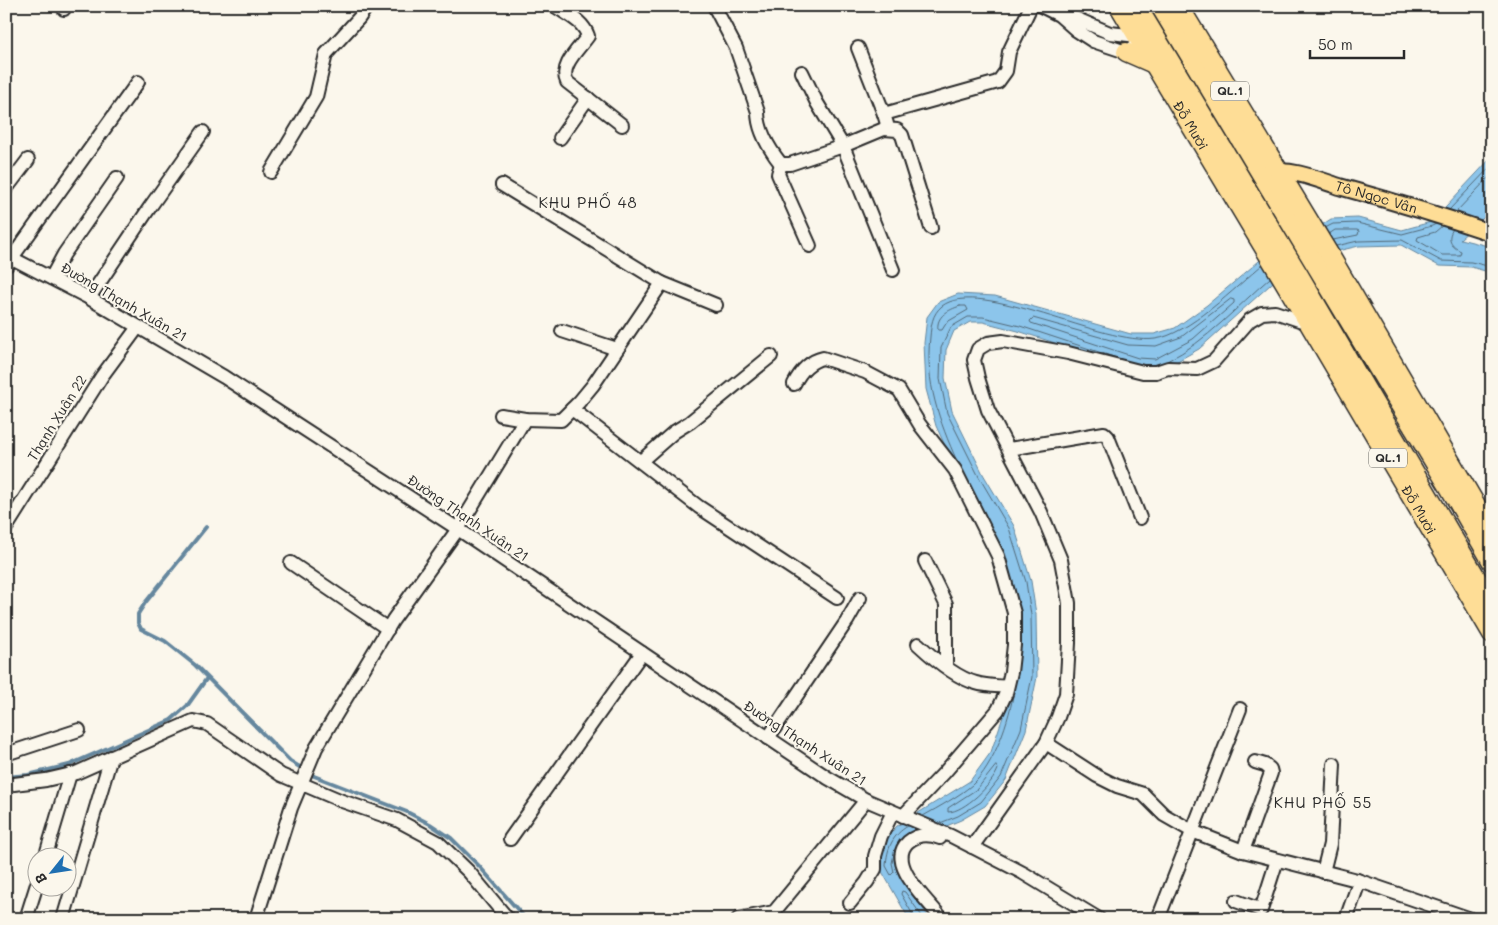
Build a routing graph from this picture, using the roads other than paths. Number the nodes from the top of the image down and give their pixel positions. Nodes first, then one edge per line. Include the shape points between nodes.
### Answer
1 (367, 6) edge
2 (555, 6) edge
3 (714, 6) edge
4 (1031, 6) edge
5 (1042, 6) edge
6 (1119, 6) edge
7 (1137, 6) edge
8 (1172, 10) edge
9 (1059, 16) junction
10 (1145, 32) junction
11 (858, 48) dead end
12 (1126, 52) junction
13 (1155, 65) junction
14 (802, 72) dead end
15 (1178, 73) junction
16 (138, 82) dead end
17 (588, 98) junction
18 (884, 114) junction
19 (622, 125) dead end
20 (884, 129) junction
21 (203, 132) dead end
22 (560, 138) dead end
23 (843, 146) junction
24 (28, 160) dead end
25 (781, 164) junction
26 (1278, 171) junction
27 (271, 172) dead end
28 (1261, 174) junction
29 (117, 178) dead end
30 (502, 185) dead end
31 (6, 189) edge
32 (1299, 222) junction
33 (931, 228) dead end
34 (1486, 231) edge
35 (1268, 239) junction
36 (810, 246) dead end
37 (8, 259) edge
38 (893, 270) dead end
39 (51, 278) junction
40 (1292, 279) junction
41 (662, 282) junction
42 (89, 298) junction
43 (716, 305) dead end
44 (1308, 323) junction
45 (138, 327) junction
46 (562, 331) dead end
47 (617, 349) junction
48 (771, 356) dead end
49 (794, 384) dead end
50 (572, 409) junction
51 (501, 415) dead end
52 (525, 418) junction
53 (1008, 449) junction
54 (641, 461) junction
55 (1140, 518) dead end
56 (6, 528) edge
57 (458, 529) junction
58 (1492, 532) edge
59 (1491, 559) edge
60 (925, 561) dead end
61 (291, 563) dead end
62 (837, 598) dead end
63 (860, 598) dead end
64 (1492, 604) edge
65 (388, 629) junction
66 (1492, 634) edge
67 (918, 644) dead end
68 (642, 653) junction
69 (946, 666) junction
70 (1007, 687) junction
71 (1240, 709) dead end
72 (80, 730) dead end
73 (768, 738) junction
74 (1046, 743) junction
75 (6, 754) edge
76 (111, 758) junction
77 (1255, 762) dead end
78 (1334, 764) dead end
79 (70, 774) junction
80 (302, 781) junction
81 (6, 784) edge
82 (866, 800) junction
83 (901, 815) junction
84 (1192, 831) junction
85 (953, 838) junction
86 (510, 839) dead end
87 (972, 847) junction
88 (48, 848) edge
89 (1243, 851) junction
90 (1277, 860) junction
91 (1323, 872) junction
92 (1357, 880) junction
93 (33, 898) edge
94 (1236, 901) dead end
95 (850, 903) dead end
96 (1081, 914) edge
97 (258, 918) edge
98 (26, 919) edge
99 (63, 919) edge
100 (508, 919) edge
101 (738, 919) edge
102 (942, 919) edge
103 (1099, 919) edge
104 (1158, 919) edge
105 (1346, 919) edge
106 (1471, 919) edge

1 - 27 street via 326,54 316,97
2 - 17 street via 577,20 588,36 565,68 564,76
3 - 25 street via 736,48 758,112 758,121 772,153
4 - 18 street via 1009,52 1006,71 998,82
5 - 9 street
6 - 10 highway, Đỗ Mười / QL.1
7 - 10 highway, Đỗ Mười / QL.1
8 - 10 highway
8 - 26 highway, QL.1
8 - 28 highway, QL.1
9 - 10 street via 1070,16 1110,33
9 - 12 street via 1094,41
10 - 12 street
10 - 13 highway, Đỗ Mười / QL.1
10 - 15 highway, Đỗ Mười / QL.1
11 - 18 street
12 - 13 highway
13 - 15 highway
13 - 35 highway, Đỗ Mười / QL.1
14 - 23 street
15 - 35 highway, Đỗ Mười / QL.1
16 - 37 street
17 - 19 street
17 - 22 street
18 - 20 street via 887,124
20 - 23 street
20 - 33 street via 897,130 902,135
21 - 42 street
23 - 25 street via 790,164
23 - 38 street
24 - 31 street
25 - 36 street via 778,174
26 - 28 main road, Tô Ngọc Vân
26 - 32 highway, QL.1
26 - 34 main road, Tô Ngọc Vân via 1298,174
28 - 32 highway, QL.1
29 - 39 street
30 - 41 street
32 - 58 highway, QL.1 via 1331,257
32 - 59 highway, QL.1 via 1315,266
35 - 40 highway, QL.1
37 - 39 street, Đường Thạnh Xuân 21
39 - 42 street, Đường Thạnh Xuân 21
40 - 44 highway, Đỗ Mười / QL.1
40 - 64 highway, Đỗ Mười / QL.1
41 - 43 street
41 - 47 street
42 - 45 street, Đường Thạnh Xuân 21
44 - 53 street via 1275,312 1262,313 1250,320 1214,361 1197,368 1168,368 1156,372 1142,372 1003,341 988,343 978,349 974,360 988,410
44 - 66 highway, Đỗ Mười / QL.1
45 - 56 street, Thạnh Xuân 22 via 102,376
45 - 57 street, Đường Thạnh Xuân 21 via 224,377
46 - 47 street
47 - 50 street
48 - 54 street
49 - 70 street via 809,364 823,358 865,372 899,390 920,425 955,470 998,556 1014,613 1013,653
50 - 52 street via 561,420
50 - 54 street
51 - 52 street
52 - 57 street
53 - 55 street via 1104,433
53 - 74 street via 1042,512 1061,560 1069,603 1066,694
54 - 62 street via 699,507
57 - 65 street
57 - 68 street, Đường Thạnh Xuân 21
60 - 69 street via 946,604
61 - 65 street
63 - 73 street
65 - 80 street via 316,748
67 - 69 street
68 - 73 street, Đường Thạnh Xuân 21
68 - 86 street
69 - 70 street via 975,683
70 - 83 street via 998,710 944,773
71 - 84 street
72 - 75 street
73 - 82 street, Đường Thạnh Xuân 21
74 - 84 street via 1097,776 1143,794 1164,815
74 - 87 street
76 - 79 street
76 - 80 street via 193,721 207,724 282,775
76 - 99 street
77 - 89 street via 1265,765 1271,773
78 - 91 street via 1330,844
79 - 81 street
79 - 88 street
80 - 97 street
80 - 100 street via 397,820 438,842 469,872
82 - 83 street, Đường Thạnh Xuân 21
82 - 101 street via 774,912
83 - 85 street, Đường Thạnh Xuân 21
83 - 95 street via 881,836 875,869
84 - 89 street
84 - 104 street
85 - 87 street
85 - 102 street via 917,835 904,846 902,853 901,861 908,876
87 - 96 street via 1023,873
89 - 90 street
90 - 91 street
90 - 94 street via 1261,910
91 - 92 street
92 - 105 street
92 - 106 street
93 - 98 street
96 - 103 street

